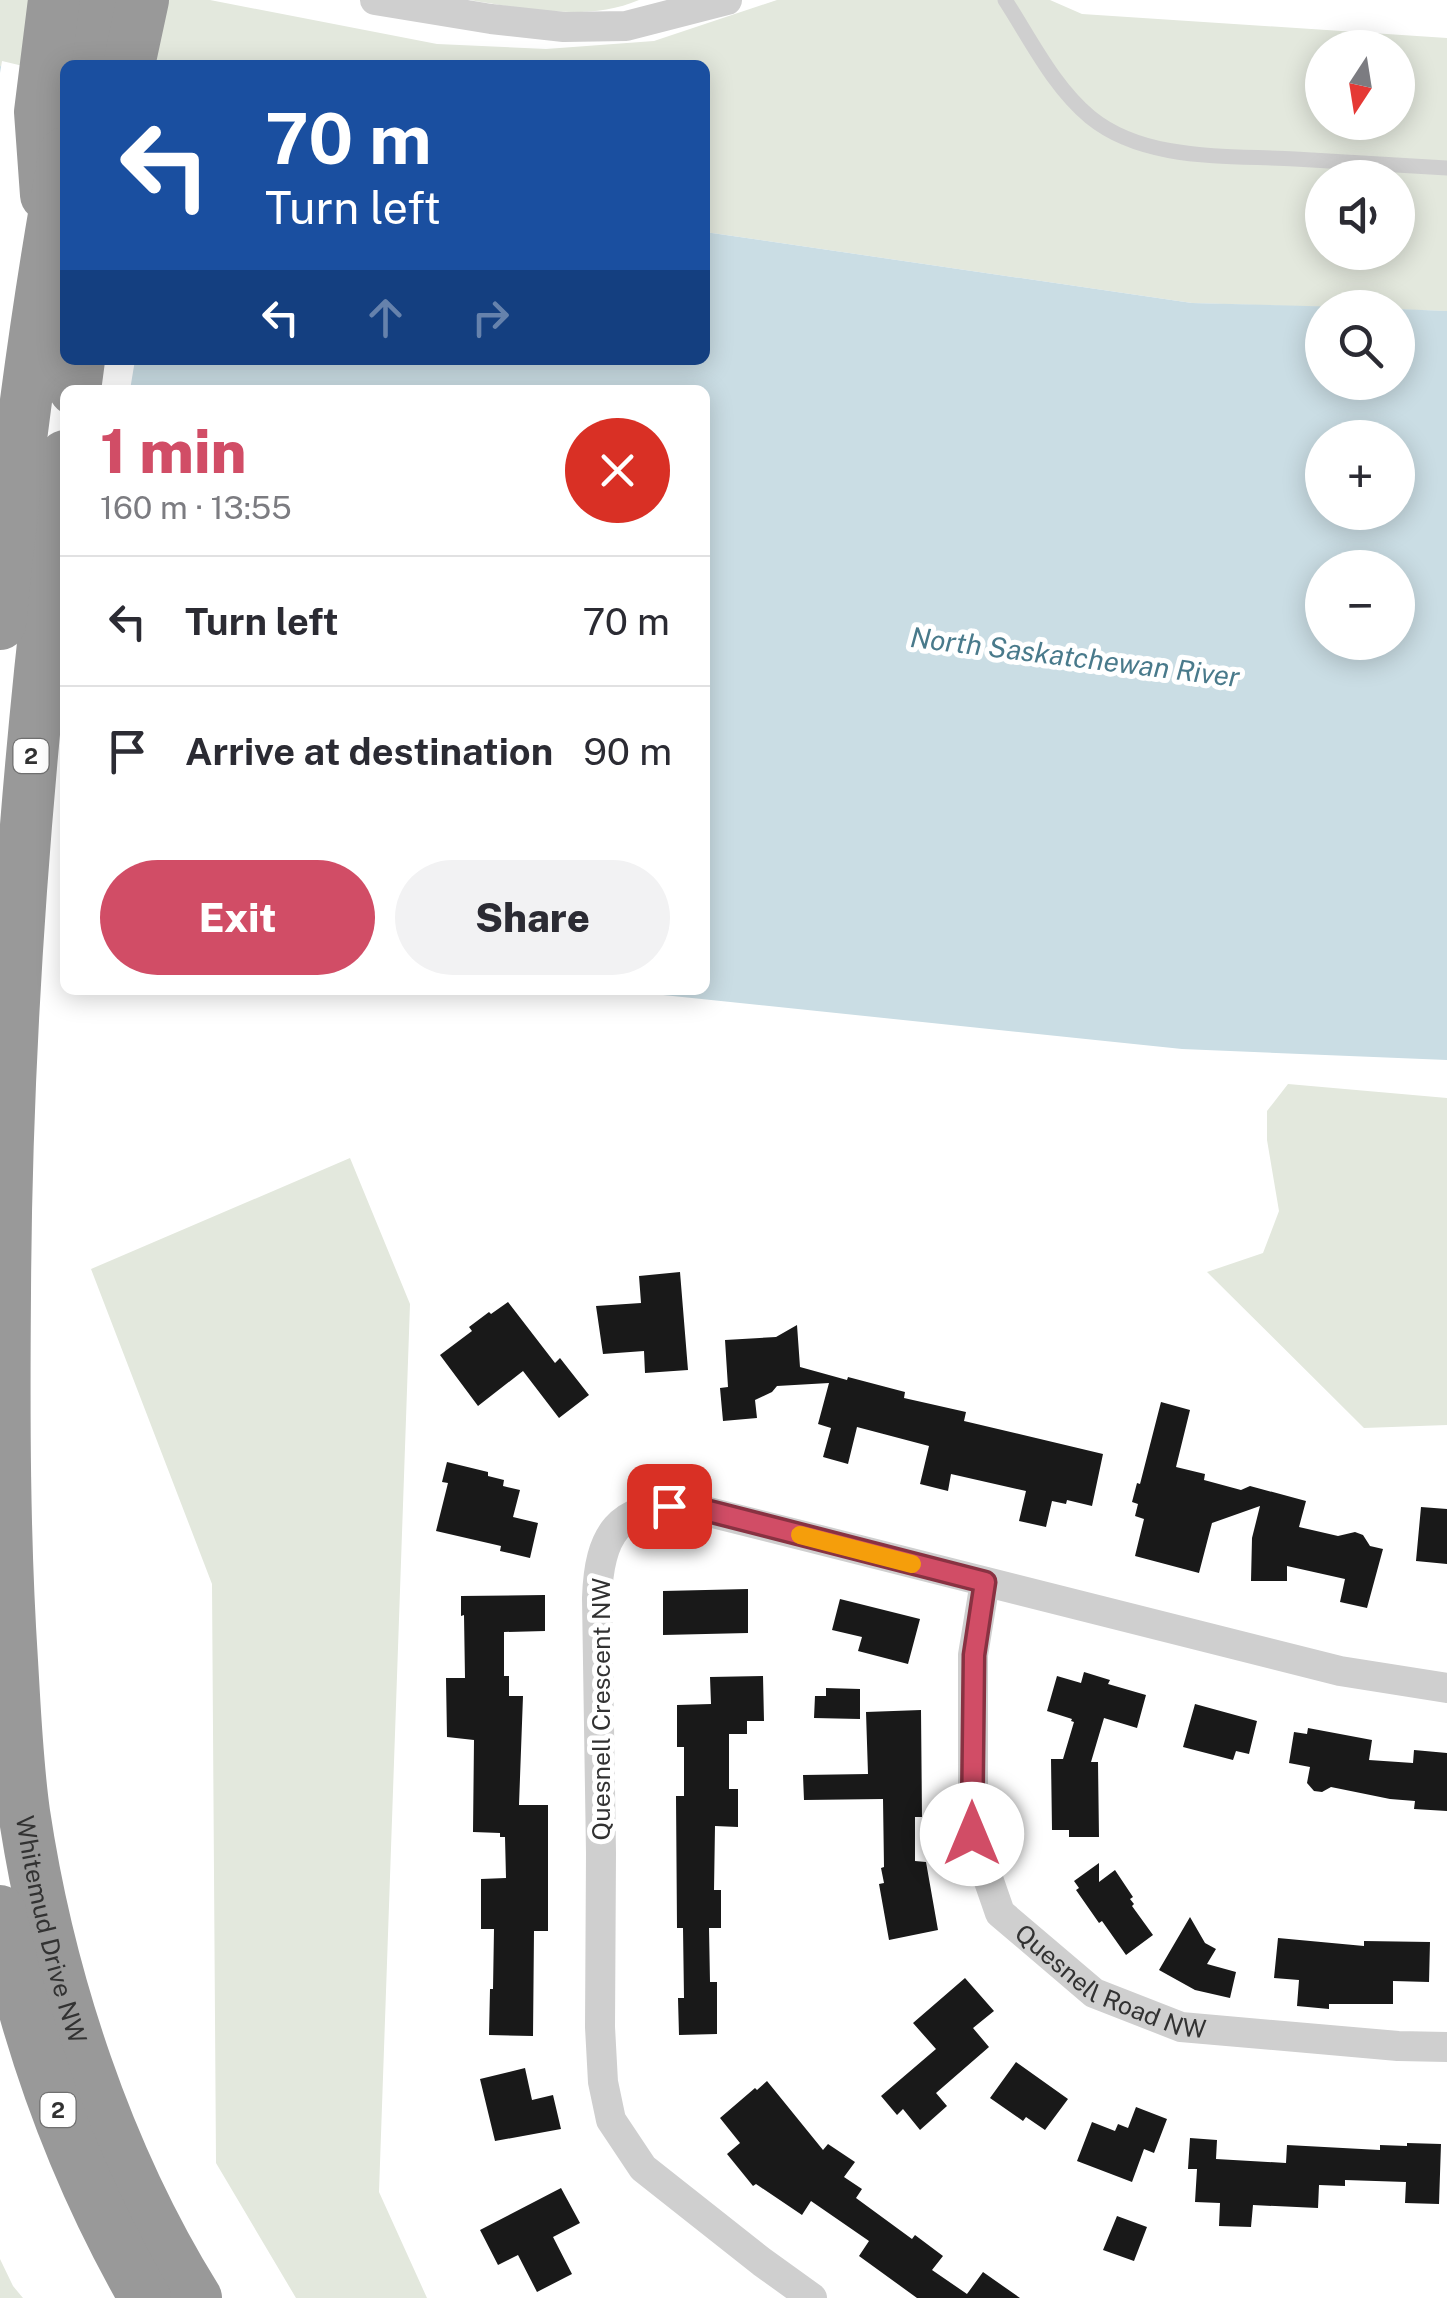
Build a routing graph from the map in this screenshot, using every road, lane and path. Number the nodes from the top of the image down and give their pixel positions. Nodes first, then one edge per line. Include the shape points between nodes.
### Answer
1 (54, 0) edge
2 (95, 0) edge
3 (143, 0) edge
4 (376, 0) edge
5 (726, 0) edge
6 (1005, 0) edge
7 (83, 60) edge
8 (130, 60) edge
9 (1447, 168) edge
10 (60, 179) edge
11 (48, 242) junction
12 (60, 489) edge
13 (0, 624) edge
14 (985, 1582) junction
15 (1447, 1688) edge
16 (0, 1911) edge
17 (1447, 2047) edge
18 (145, 2298) edge
19 (196, 2298) edge
20 (812, 2298) edge

1 - 11 highway via 40,112
2 - 7 highway
3 - 8 highway
4 - 5 street via 564,27 626,26
6 - 9 lane via 1064,91 1091,118 1133,140 1183,152
10 - 11 highway
11 - 13 highway
12 - 19 highway, Whitemud Drive NW / 2 via 25,816 10,1057 4,1452 17,1748 24,1812 71,2017 124,2158
14 - 15 street, Quesnell Crescent NW via 1340,1671
14 - 17 street, Quesnell Road NW via 974,1655 972,1834 1000,1913 1094,1993 1182,2026
14 - 20 street, Quesnell Crescent NW via 685,1506 653,1508 623,1520 599,1571 600,2027 611,2120 643,2168
16 - 18 highway, Whitemud Drive NW / 2 via 50,2089 86,2182

